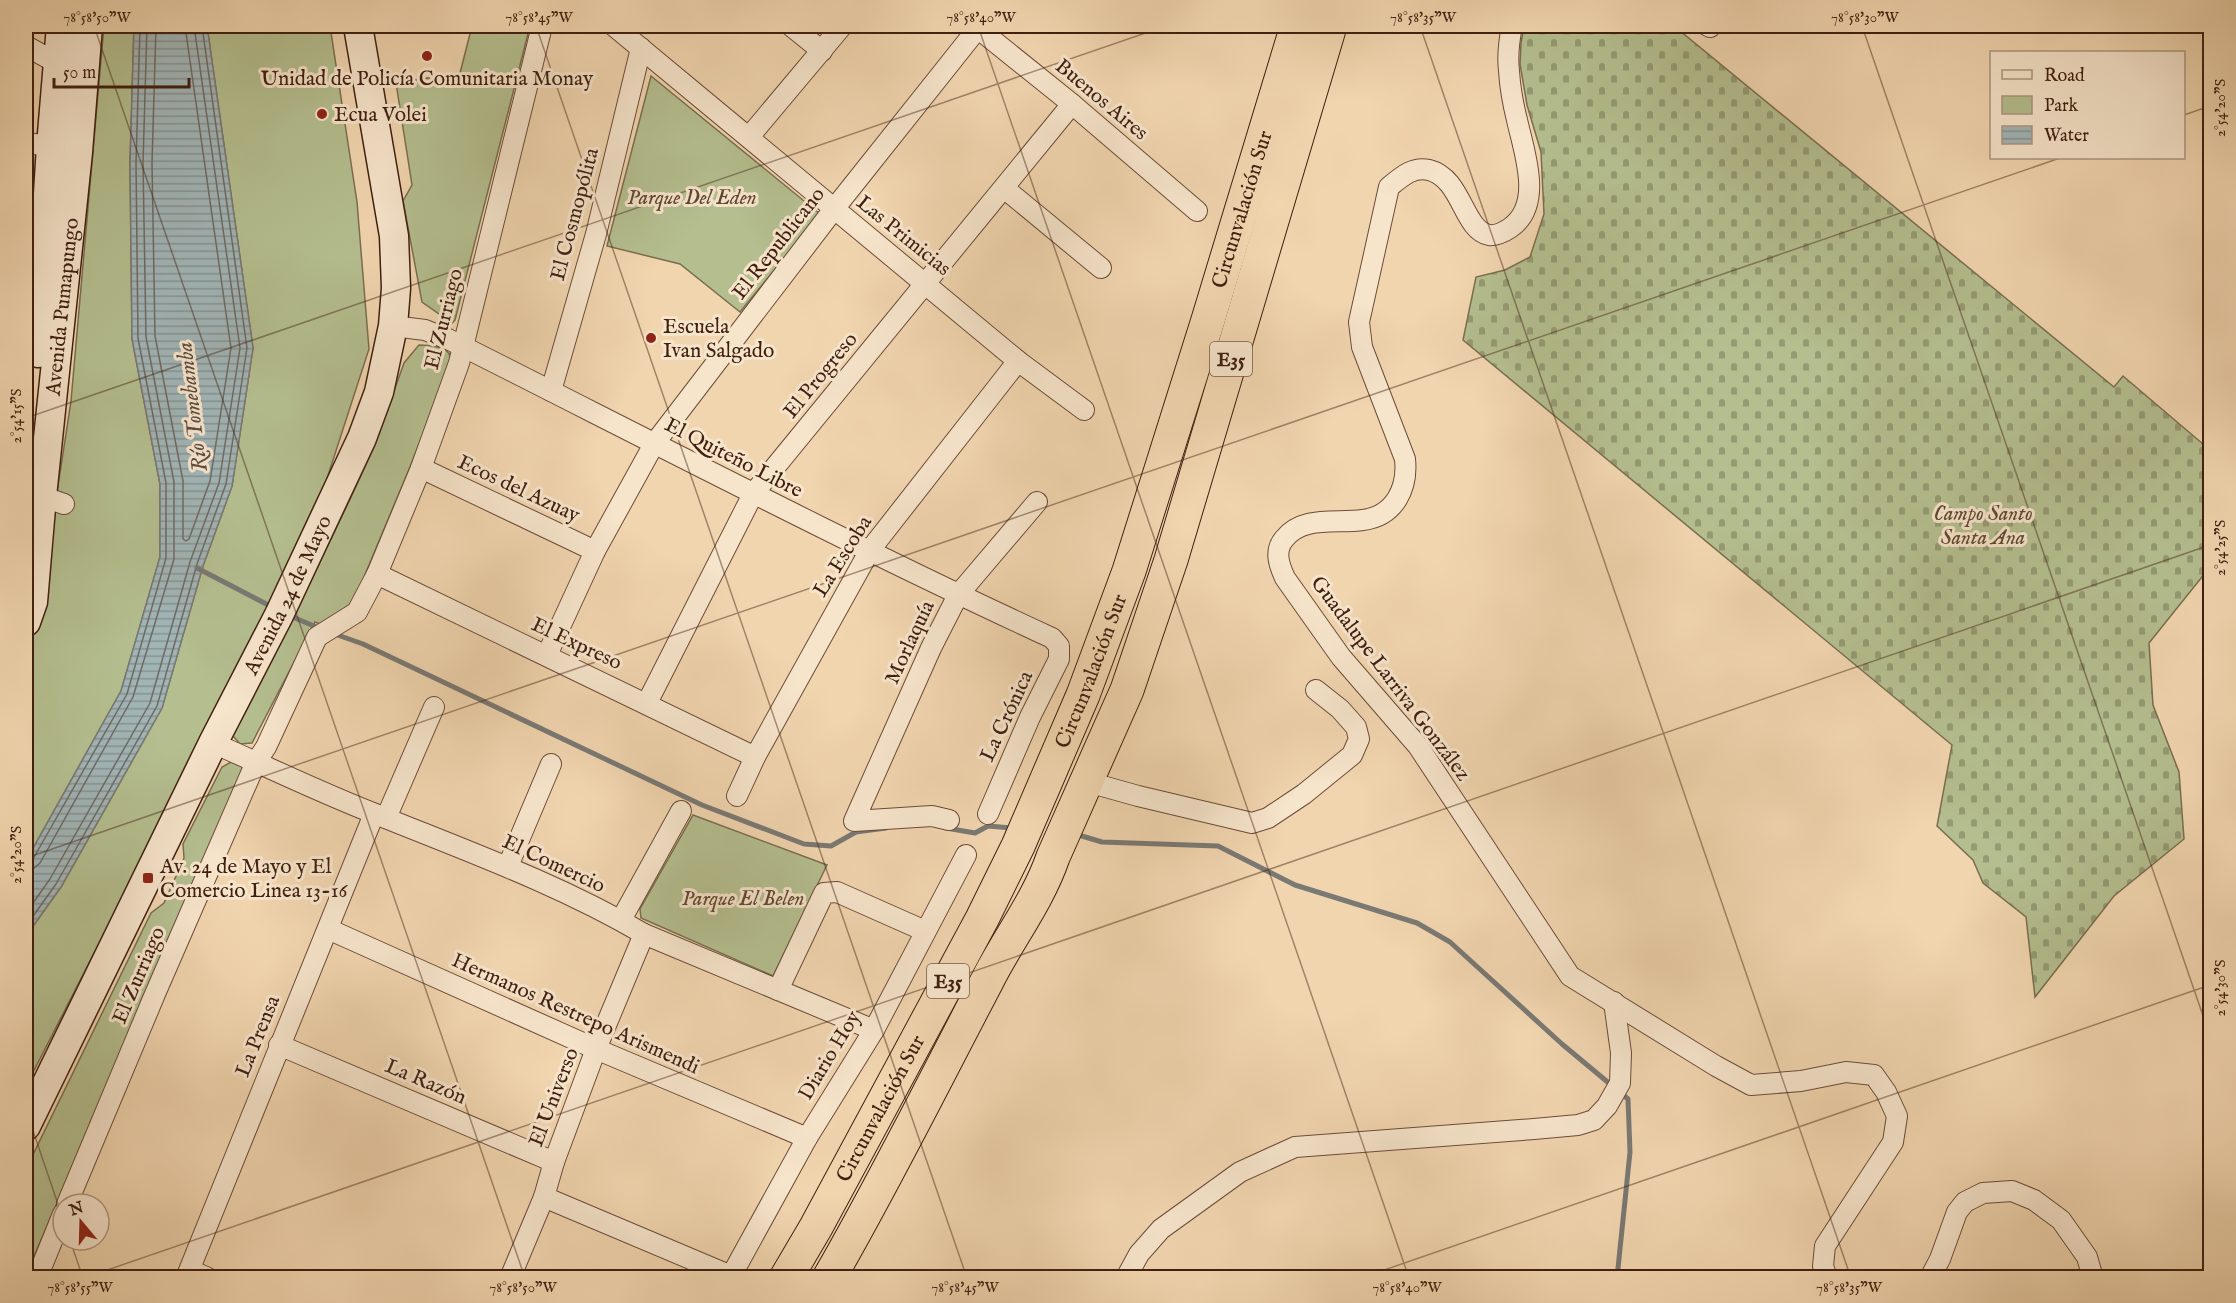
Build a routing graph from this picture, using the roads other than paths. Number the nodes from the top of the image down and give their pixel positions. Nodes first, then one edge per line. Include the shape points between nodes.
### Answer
1 (61, 26) edge
2 (88, 26) edge
3 (358, 26) edge
4 (542, 26) edge
5 (614, 26) edge
6 (791, 26) edge
7 (842, 26) edge
8 (1297, 26) edge
9 (1330, 26) edge
10 (1512, 26) edge
11 (977, 27) edge
12 (26, 46) edge
13 (641, 48) junction
14 (822, 51) junction
15 (79, 66) junction
16 (1072, 104) junction
17 (749, 137) junction
18 (38, 145) edge
19 (1004, 188) junction
20 (834, 209) junction
21 (1197, 211) dead end
22 (1101, 268) dead end
23 (926, 284) junction
24 (42, 317) edge
25 (393, 326) junction
26 (462, 346) junction
27 (1018, 361) junction
28 (551, 391) junction
29 (1084, 410) dead end
30 (654, 444) junction
31 (421, 468) junction
32 (39, 492) edge
33 (753, 494) junction
34 (1037, 502) dead end
35 (870, 550) junction
36 (595, 551) junction
37 (377, 574) junction
38 (958, 595) junction
39 (26, 622) edge
40 (1052, 638) joint
41 (547, 656) junction
42 (1059, 658) junction
43 (1091, 675) junction
44 (1316, 690) dead end
45 (647, 703) junction
46 (434, 707) dead end
47 (213, 743) junction
48 (755, 757) junction
49 (256, 762) junction
50 (551, 764) dead end
51 (1088, 782) junction
52 (737, 796) dead end
53 (681, 811) dead end
54 (988, 814) dead end
55 (380, 816) junction
56 (949, 820) dead end
57 (966, 855) dead end
58 (508, 866) junction
59 (621, 920) junction
60 (328, 929) junction
61 (925, 931) junction
62 (644, 934) junction
63 (778, 990) junction
64 (1614, 1002) junction
65 (873, 1030) junction
66 (279, 1045) junction
67 (596, 1049) junction
68 (26, 1126) edge
69 (807, 1138) junction
70 (554, 1162) junction
71 (72, 1192) edge
72 (544, 1197) junction
73 (51, 1244) edge
74 (188, 1274) edge
75 (730, 1277) edge
76 (37, 1278) edge
77 (208, 1278) edge
78 (510, 1278) edge
79 (786, 1278) edge
80 (829, 1278) edge
81 (1126, 1278) edge
82 (1827, 1278) edge
83 (1930, 1278) edge
84 (2093, 1278) edge

1 - 15 main road, Avenida Pumapungo
2 - 15 main road, Avenida Pumapungo
3 - 25 main road, Avenida 24 de Mayo via 394,236
4 - 26 street, El Zurriago
5 - 13 street, Las Primicias
6 - 14 street
7 - 14 street
8 - 43 highway, Circunvalación Sur / E35 via 1166,455
9 - 51 highway, Circunvalación Sur / E35 via 1171,560 1127,690
10 - 64 street, Guadalupe Larriva González via 1509,71 1527,165 1529,188 1525,208 1516,223 1501,234 1488,235 1476,226 1447,179 1436,172 1421,168 1404,174 1389,187 1359,322 1362,347 1405,459 1403,486 1395,503 1380,515 1312,523 1290,531 1278,550 1279,564 1341,657 1418,746 1570,976
11 - 16 street, Buenos Aires
11 - 20 street, El Republicano
12 - 15 street
13 - 17 street, Las Primicias
13 - 28 street, El Cosmopólita via 596,234
14 - 17 street
15 - 18 main road, Avenida Pumapungo
15 - 24 main road, Avenida Pumapungo via 78,152
16 - 19 street, El Progreso
16 - 21 street, Buenos Aires
17 - 20 street, Las Primicias
18 - 24 main road, Avenida Pumapungo
19 - 22 street
19 - 23 street, El Progreso
20 - 23 street, Las Primicias
20 - 30 street, El Republicano
23 - 27 street, Las Primicias
23 - 33 street, El Progreso
24 - 32 main road, Avenida Pumapungo via 30,453
25 - 26 street, El Quiteño Libre via 425,330
25 - 47 main road, Avenida 24 de Mayo via 374,410 345,480
26 - 28 street, El Quiteño Libre
26 - 31 street, El Zurriago
27 - 29 street, Las Primicias
27 - 35 street, La Escoba
28 - 30 street, El Quiteño Libre
30 - 33 street, El Quiteño Libre
30 - 36 street, El Republicano
31 - 36 street, Ecos del Azuay
31 - 37 street, El Zurriago
32 - 39 main road, Avenida Pumapungo via 33,602
33 - 35 street, El Quiteño Libre
33 - 45 street, El Progreso
34 - 38 street, Morlaquía
35 - 38 street, El Quiteño Libre
35 - 48 street, La Escoba
36 - 41 street, El Republicano
37 - 41 street, El Expreso
37 - 49 street, El Zurriago via 357,612 317,637
38 - 40 street, El Quiteño Libre
38 - 56 street, Morlaquía via 854,821 932,816
40 - 42 street, La Crónica via 1059,646
41 - 45 street, El Expreso
42 - 43 street
42 - 54 street, La Crónica
43 - 79 highway, Circunvalación Sur / E35 via 1018,846 982,919
44 - 51 street via 1340,709 1356,728 1359,739 1352,755 1268,818 1252,823
45 - 48 street, El Expreso
46 - 55 street, La Prensa
47 - 49 street, El Comercio
47 - 68 main road, Avenida 24 de Mayo
48 - 52 street, La Escoba
49 - 55 street, El Comercio
49 - 71 street, El Zurriago
50 - 58 street
51 - 80 highway, Circunvalación Sur / E35 via 1046,878 997,960
53 - 59 street
55 - 58 street, El Comercio
55 - 60 street, La Prensa
57 - 61 street, Diario Hoy
58 - 59 street, El Comercio
59 - 62 street, El Comercio
60 - 66 street, La Prensa
60 - 67 street, Hermanos Restrepo Arismendi
61 - 63 street via 837,892 824,893
61 - 65 street, Diario Hoy
62 - 63 street, El Comercio
62 - 67 street, El Universo
63 - 65 street, El Comercio
64 - 81 street via 1621,1053 1620,1083 1594,1120 1556,1127 1296,1147 1240,1172 1170,1222 1138,1254
64 - 82 street via 1751,1085 1846,1072 1874,1075 1897,1116 1893,1142 1825,1246 1823,1266
65 - 69 street, Diario Hoy
66 - 70 street, La Razón
66 - 74 street, La Prensa
67 - 69 street, Hermanos Restrepo Arismendi
67 - 70 street, El Universo
69 - 75 street, Diario Hoy
70 - 72 street, El Universo
72 - 75 street
72 - 78 street, El Universo
73 - 76 street
74 - 77 street
83 - 84 street via 1957,1212 1965,1202 1983,1193 2012,1191 2034,1200 2061,1220 2087,1257

